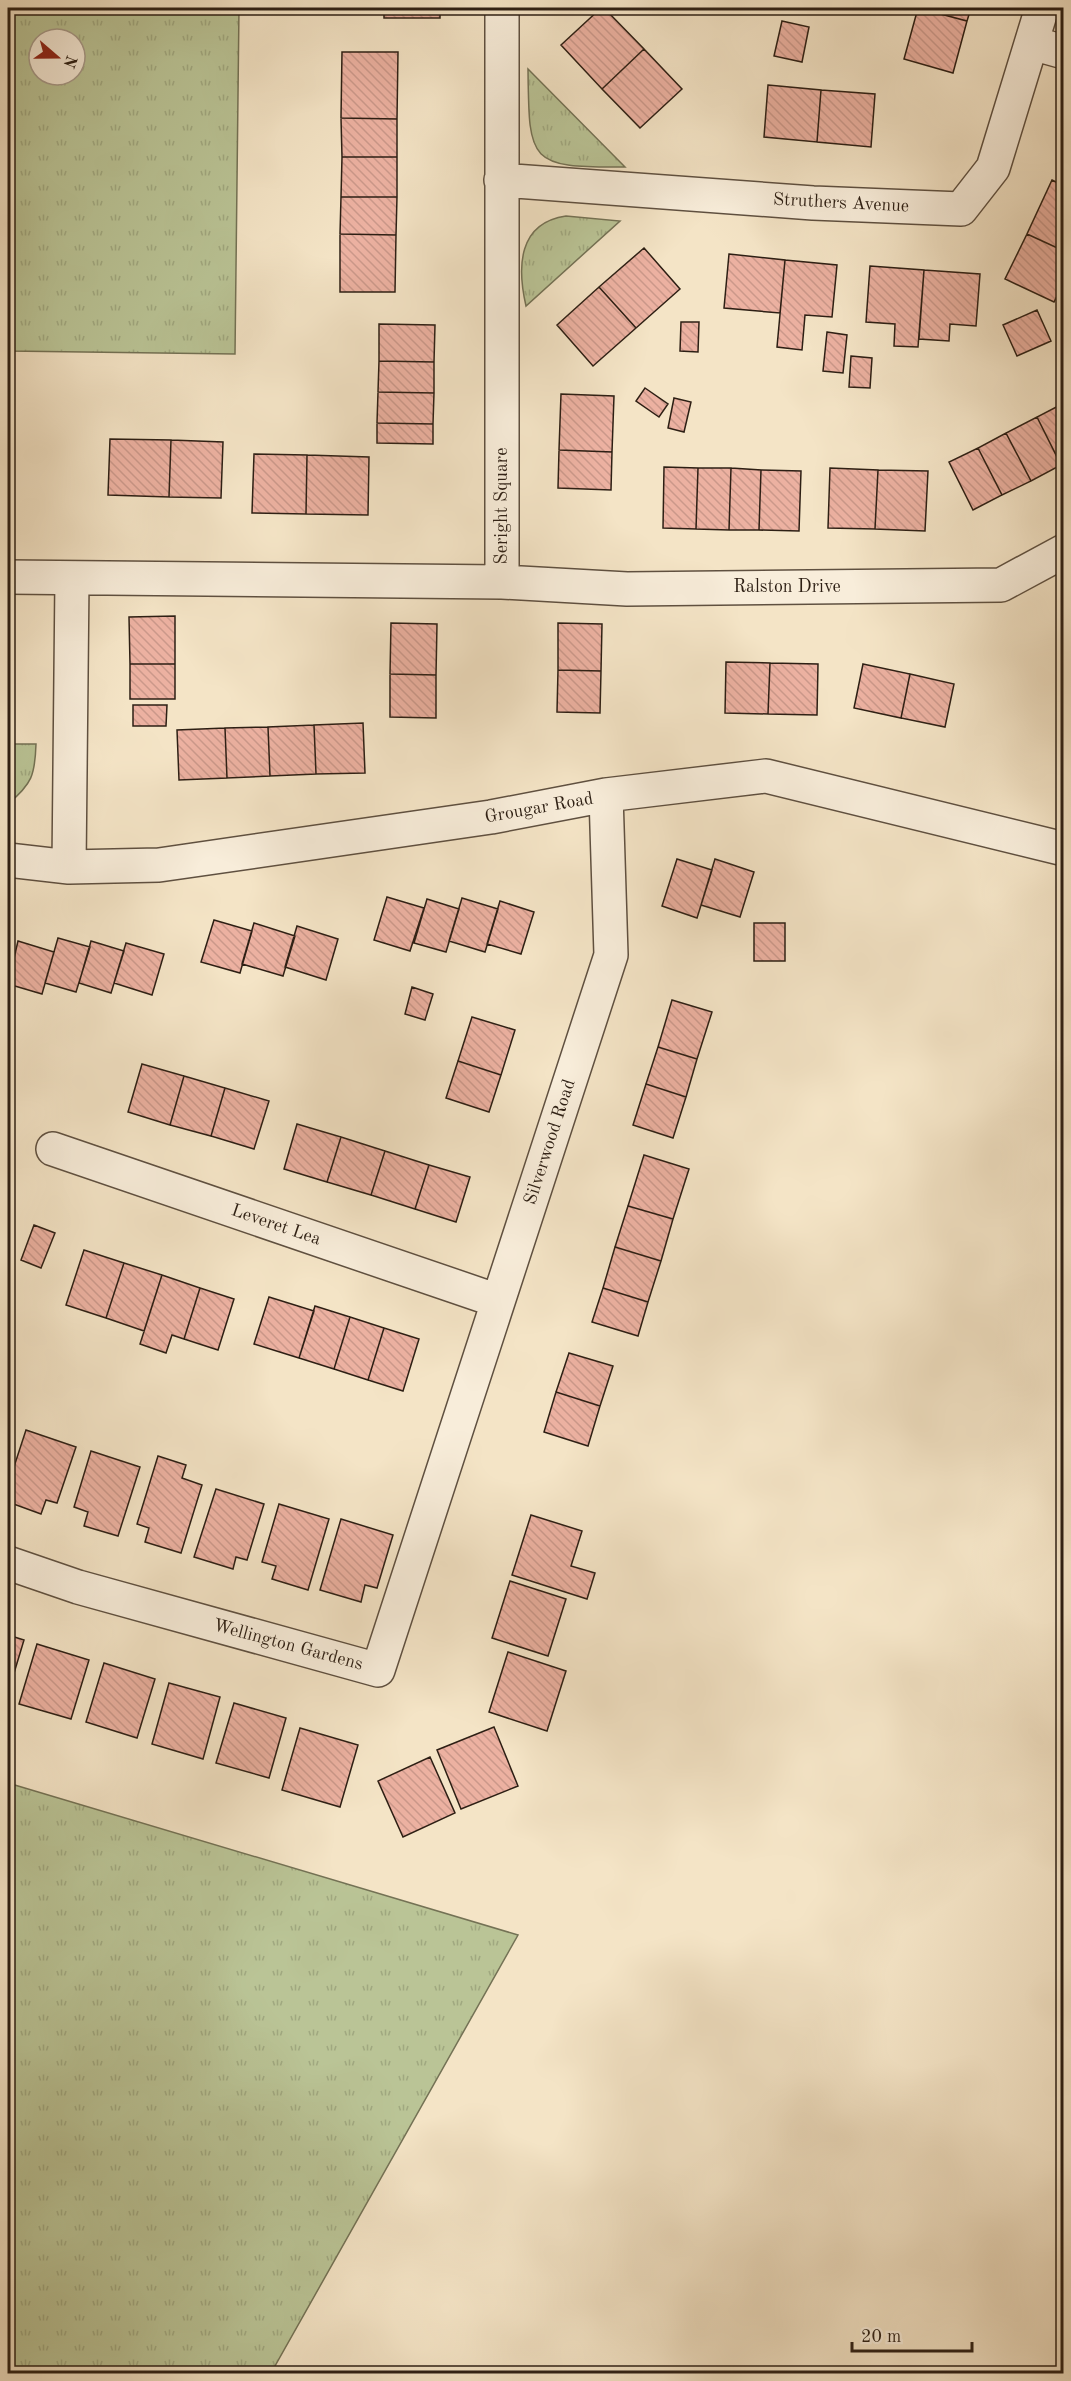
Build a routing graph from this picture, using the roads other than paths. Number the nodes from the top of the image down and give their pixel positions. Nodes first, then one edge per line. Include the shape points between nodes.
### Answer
1 (502, 8) edge
2 (1042, 8) edge
3 (1032, 43) junction
4 (1064, 52) edge
5 (501, 180) junction
6 (1064, 551) edge
7 (8, 577) edge
8 (72, 579) junction
9 (502, 582) junction
10 (606, 795) junction
11 (1064, 849) edge
12 (8, 860) edge
13 (69, 867) junction
14 (53, 1149) dead end
15 (498, 1301) junction
16 (439, 1481) joint
17 (8, 1563) edge

1 - 5 street, Seright Square
2 - 3 street, Struthers Avenue
3 - 4 street
3 - 5 street, Struthers Avenue via 993,168 961,210
5 - 9 street, Seright Square
6 - 9 street, Ralston Drive via 1000,585 627,589
7 - 8 street, Seright Square
8 - 9 street, Seright Square
8 - 13 street
10 - 11 street, Grougar Road via 766,776
10 - 13 street, Grougar Road via 491,817 159,865
10 - 15 street, Silverwood Road via 611,955
12 - 13 street, Grougar Road
14 - 15 street, Leveret Lea
15 - 16 street, Silverwood Road
16 - 17 street, Wellington Gardens via 378,1670 78,1587

